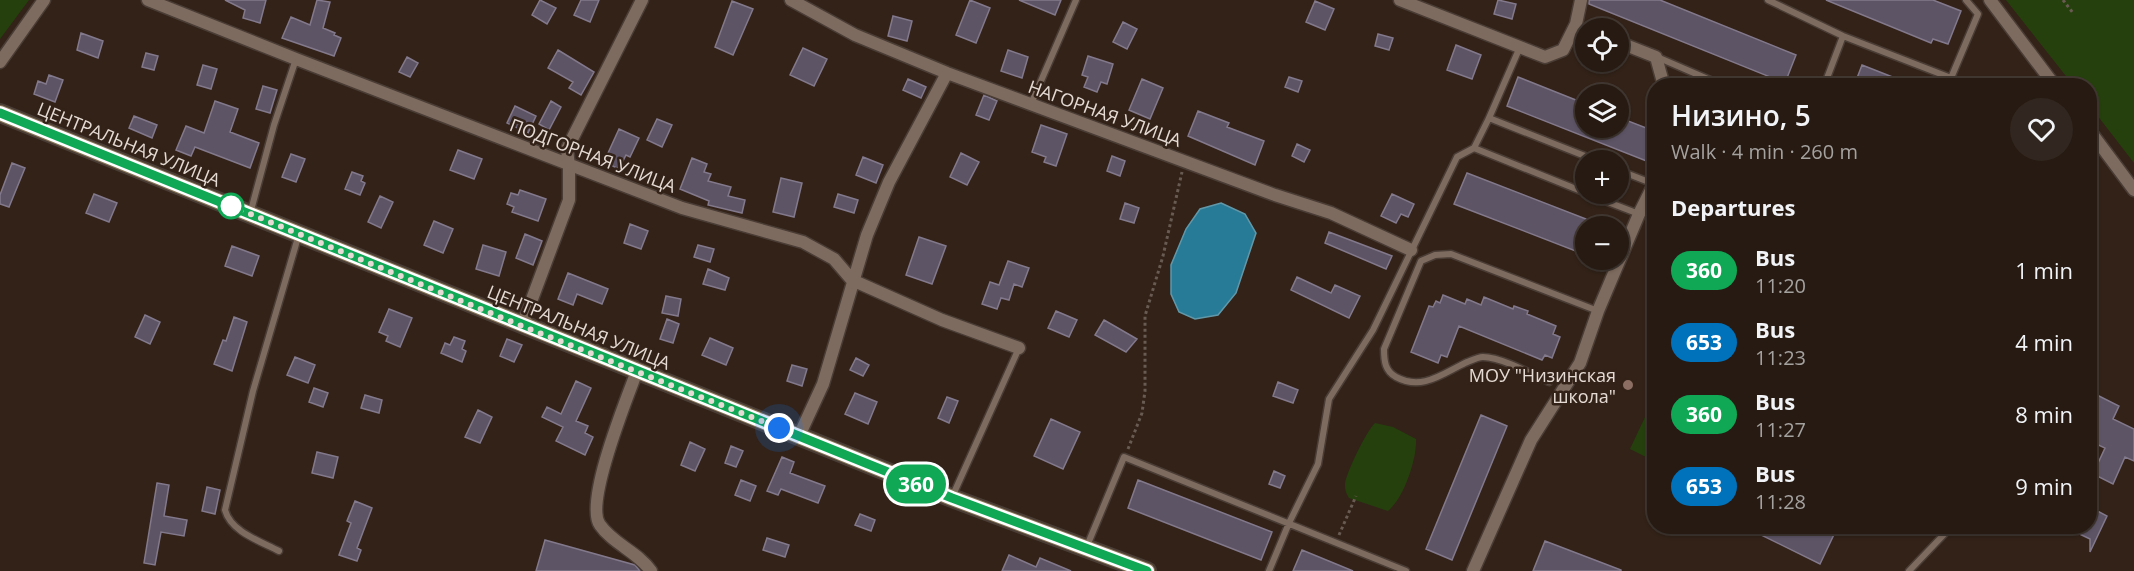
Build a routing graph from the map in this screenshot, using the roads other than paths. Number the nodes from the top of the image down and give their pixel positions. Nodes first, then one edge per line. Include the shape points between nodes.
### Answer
1 (44, 0) edge
2 (148, 0) edge
3 (642, 0) edge
4 (791, 0) edge
5 (1076, 0) edge
6 (1400, 0) edge
7 (1581, 0) edge
8 (1768, 0) edge
9 (1966, 0) edge
10 (1990, 0) edge
11 (1582, 18) edge
12 (1575, 35) edge
13 (1843, 36) junction
14 (1629, 46) edge
15 (1520, 47) junction
16 (1656, 57) junction
17 (296, 59) junction
18 (0, 62) edge
19 (947, 73) junction
20 (1662, 78) edge
21 (1705, 78) edge
22 (1827, 78) edge
23 (1952, 78) joint
24 (2049, 78) edge
25 (1031, 105) junction
26 (0, 113) edge
27 (1489, 118) junction
28 (2097, 140) edge
29 (1474, 148) junction
30 (1575, 152) edge
31 (569, 166) junction
32 (1629, 174) edge
33 (1647, 181) edge
34 (1575, 189) edge
35 (2134, 190) edge
36 (1647, 198) edge
37 (1614, 204) edge
38 (250, 214) junction
39 (1639, 214) junction
40 (299, 234) junction
41 (1411, 250) junction
42 (852, 280) junction
43 (1598, 311) junction
44 (522, 326) junction
45 (1019, 348) joint
46 (637, 371) junction
47 (1549, 381) dead end
48 (799, 436) junction
49 (952, 498) junction
50 (1289, 523) junction
51 (1944, 534) edge
52 (1086, 549) junction
53 (279, 551) dead end
54 (1138, 570) edge
55 (651, 571) edge
56 (1269, 571) edge
57 (1406, 571) edge
58 (1473, 571) edge
59 (1909, 571) edge

1 - 18 street
2 - 17 street, ПОДГОРНАЯ УЛИЦА
3 - 31 street via 567,149
4 - 19 street, НАГОРНАЯ УЛИЦА via 855,35
5 - 25 lane
6 - 15 street
7 - 11 street
8 - 13 lane
9 - 23 lane via 1978,14
10 - 24 street
12 - 15 street via 1563,50 1545,57
13 - 22 lane
13 - 23 lane
14 - 16 street
15 - 27 lane
16 - 20 street
16 - 21 lane
17 - 31 street, ПОДГОРНАЯ УЛИЦА
17 - 38 lane
19 - 25 street, НАГОРНАЯ УЛИЦА
19 - 42 street via 889,182
25 - 41 street, НАГОРНАЯ УЛИЦА via 1331,213
26 - 38 street, ЦЕНТРАЛЬНАЯ УЛИЦА
27 - 29 lane
27 - 30 lane
28 - 35 street
29 - 34 lane
29 - 41 lane via 1457,157
31 - 42 street, ПОДГОРНАЯ УЛИЦА via 682,208 803,242 834,259
31 - 44 street via 570,200
32 - 33 lane
36 - 39 street
37 - 39 lane
38 - 40 street, ЦЕНТРАЛЬНАЯ УЛИЦА
39 - 43 street
40 - 44 street, ЦЕНТРАЛЬНАЯ УЛИЦА
40 - 53 lane via 253,392 225,510 236,528
41 - 50 lane via 1373,330 1329,399 1318,464
42 - 45 street, ПОДГОРНАЯ УЛИЦА via 942,320
42 - 48 street via 823,384
43 - 47 lane via 1451,254 1421,261 1384,350 1384,363 1390,374 1405,382 1424,383 1483,357
43 - 58 street via 1580,363 1531,440
44 - 46 street, ЦЕНТРАЛЬНАЯ УЛИЦА
45 - 49 lane
46 - 48 street, ЦЕНТРАЛЬНАЯ УЛИЦА
46 - 55 street via 609,443 596,507 598,524
48 - 49 street, ЦЕНТРАЛЬНАЯ УЛИЦА
49 - 52 street, ЦЕНТРАЛЬНАЯ УЛИЦА
50 - 52 lane via 1124,457
50 - 56 lane
50 - 57 lane
51 - 59 lane
52 - 54 street, ЦЕНТРАЛЬНАЯ УЛИЦА

